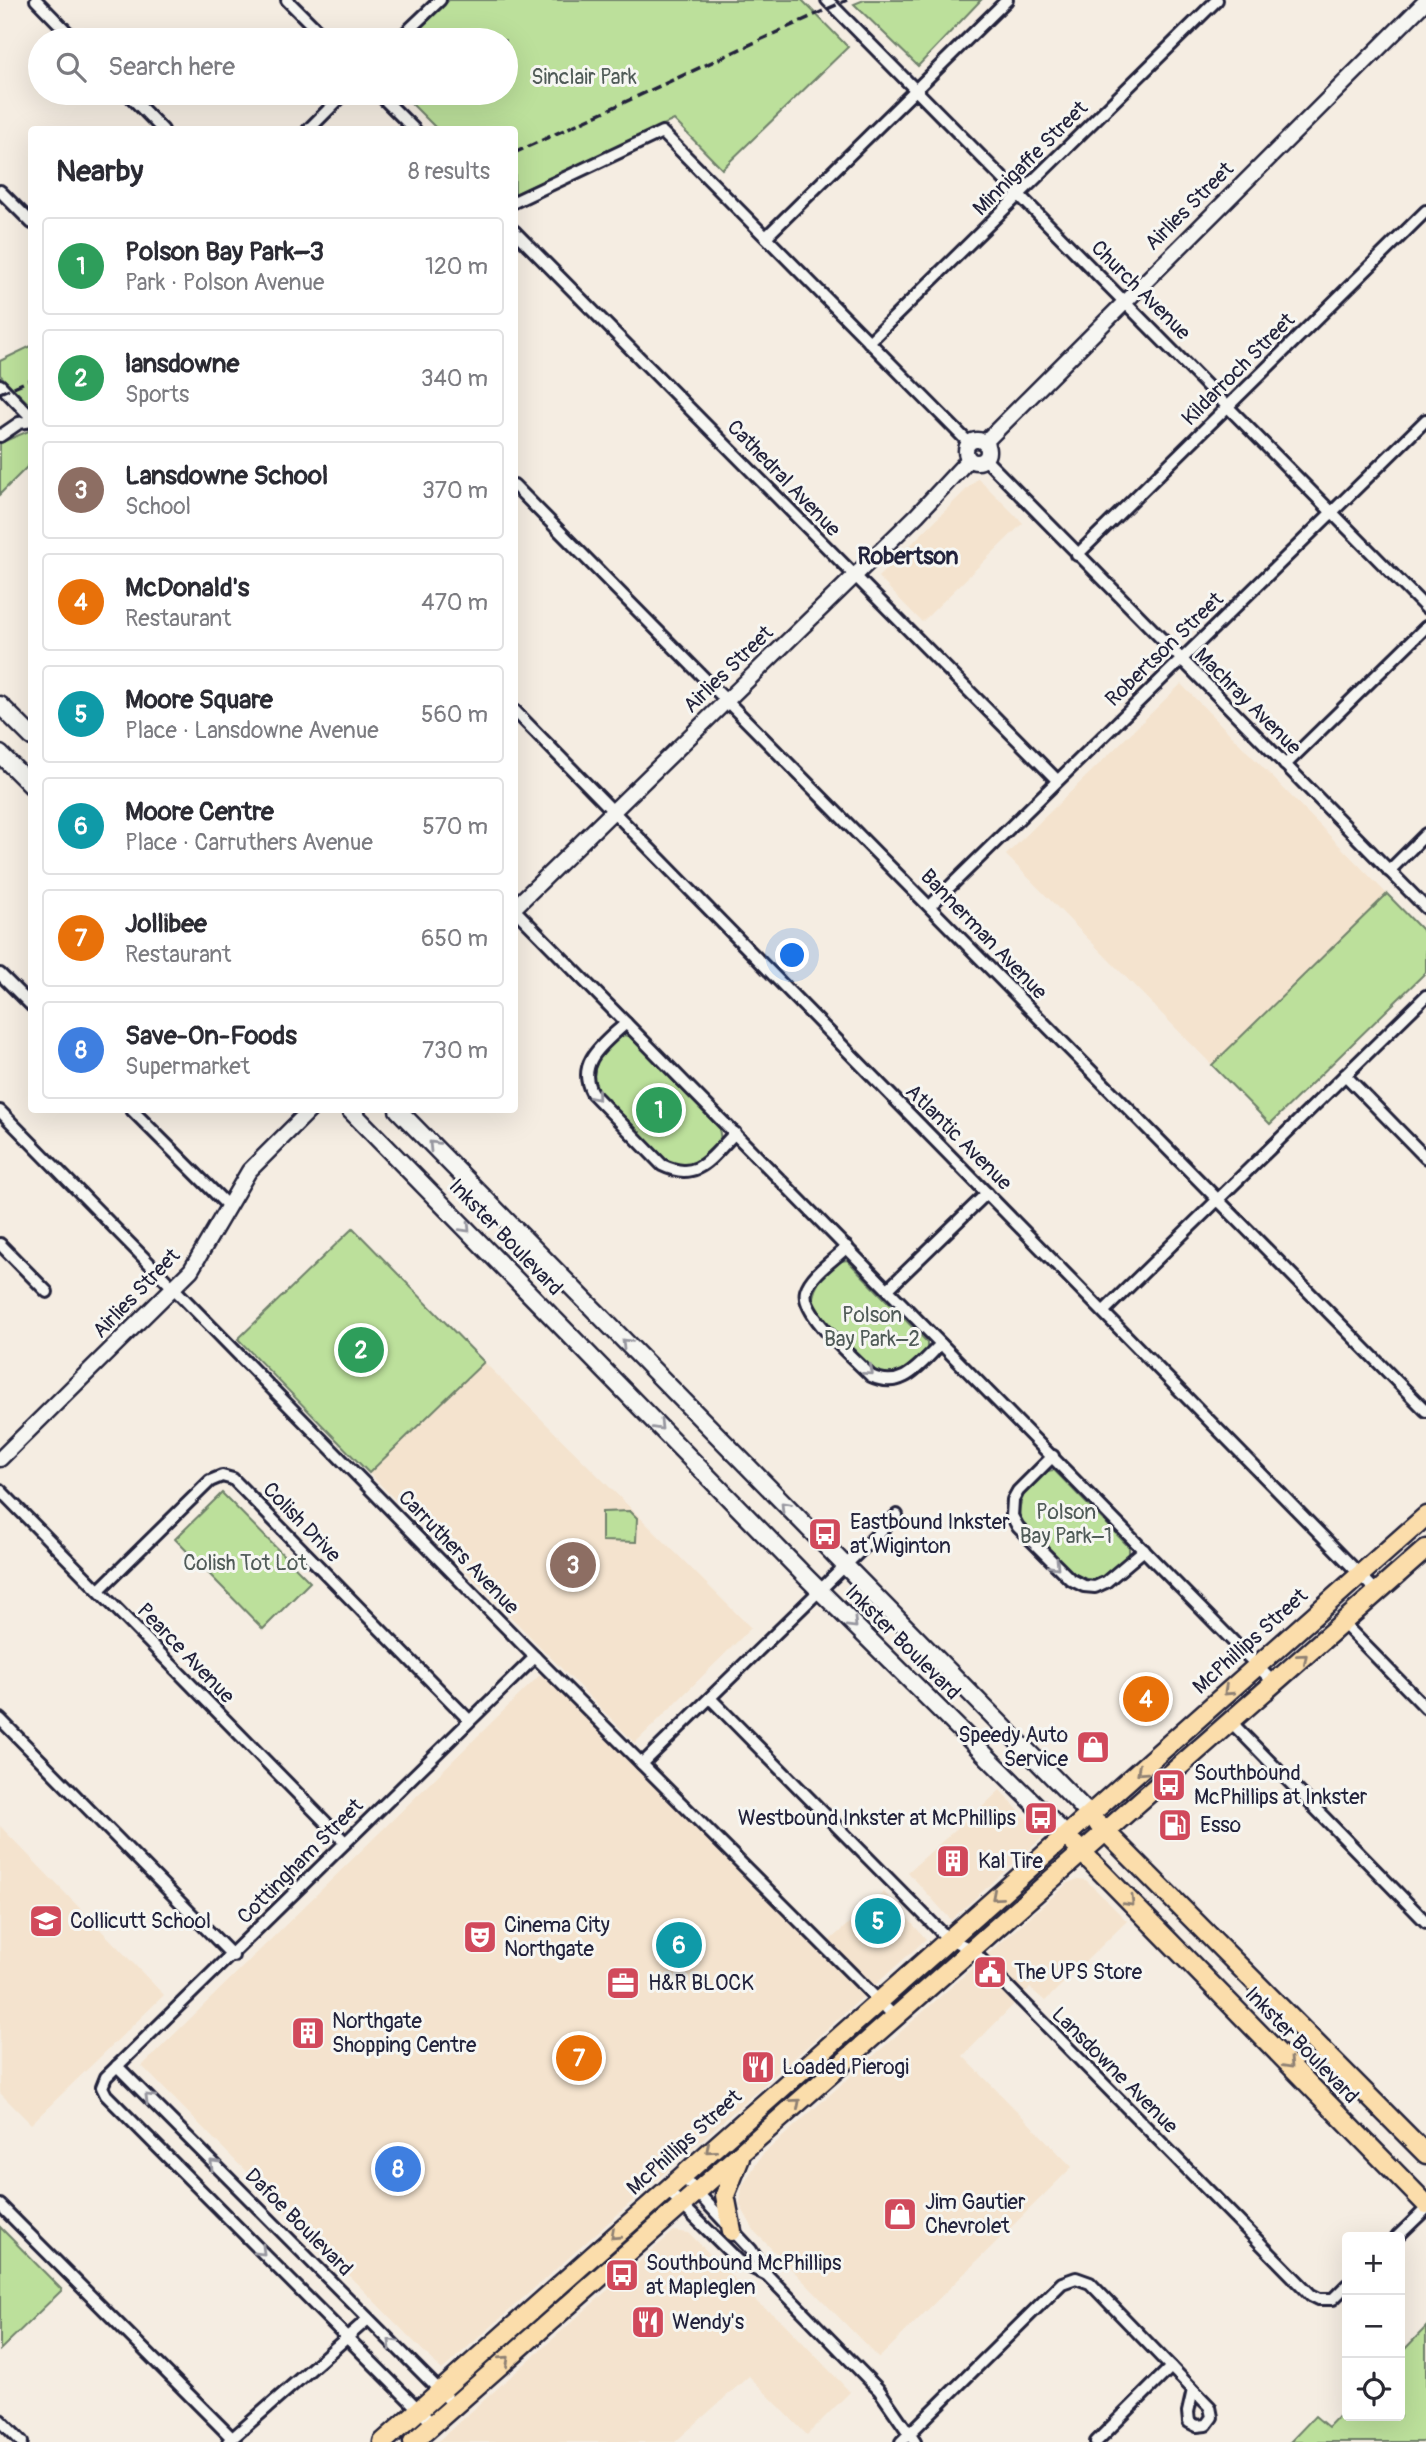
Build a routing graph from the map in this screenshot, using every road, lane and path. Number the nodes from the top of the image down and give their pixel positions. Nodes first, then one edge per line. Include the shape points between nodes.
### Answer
1 (36, 0) edge
2 (287, 0) edge
3 (440, 0) edge
4 (827, 0) edge
5 (1007, 0) edge
6 (1217, 0) edge
7 (1426, 2) edge
8 (63, 28) edge
9 (315, 28) edge
10 (411, 28) edge
11 (915, 90) junction
12 (139, 105) edge
13 (333, 105) edge
14 (391, 105) edge
15 (159, 126) edge
16 (312, 126) edge
17 (411, 126) edge
18 (0, 191) edge
19 (1020, 195) junction
20 (518, 200) edge
21 (1426, 211) edge
22 (28, 219) edge
23 (518, 235) edge
24 (766, 237) junction
25 (1124, 300) junction
26 (869, 342) junction
27 (0, 385) edge
28 (1229, 406) junction
29 (28, 415) edge
30 (1426, 419) edge
31 (28, 420) edge
32 (0, 436) edge
33 (977, 443) junction
34 (969, 459) junction
35 (985, 459) junction
36 (518, 489) edge
37 (1331, 513) junction
38 (1077, 555) junction
39 (854, 577) junction
40 (1426, 608) edge
41 (1426, 627) edge
42 (1181, 660) junction
43 (726, 699) junction
44 (0, 705) edge
45 (518, 714) edge
46 (28, 733) edge
47 (0, 754) edge
48 (1285, 765) junction
49 (1057, 780) junction
50 (28, 782) edge
51 (612, 812) junction
52 (1426, 834) edge
53 (1389, 871) junction
54 (518, 905) edge
55 (930, 906) junction
56 (1426, 908) edge
57 (518, 913) edge
58 (0, 974) edge
59 (1426, 996) edge
60 (28, 1002) edge
61 (626, 1023) junction
62 (1345, 1075) junction
63 (0, 1111) edge
64 (135, 1113) edge
65 (307, 1113) edge
66 (353, 1113) edge
67 (401, 1113) edge
68 (735, 1133) junction
69 (1426, 1158) edge
70 (987, 1193) junction
71 (1216, 1201) junction
72 (226, 1204) junction
73 (0, 1244) edge
74 (847, 1247) junction
75 (174, 1287) junction
76 (888, 1289) junction
77 (47, 1292) dead end
78 (1104, 1311) junction
79 (941, 1343) junction
80 (1426, 1411) edge
81 (1053, 1456) junction
82 (0, 1459) edge
83 (0, 1490) edge
84 (897, 1515) dead end
85 (1426, 1517) edge
86 (1426, 1549) edge
87 (1144, 1550) junction
88 (845, 1567) junction
89 (1362, 1574) junction
90 (99, 1590) junction
91 (820, 1590) junction
92 (1376, 1591) junction
93 (1343, 1623) junction
94 (535, 1657) junction
95 (1257, 1664) junction
96 (1274, 1683) junction
97 (710, 1698) junction
98 (1426, 1708) edge
99 (0, 1719) edge
100 (469, 1720) junction
101 (1231, 1723) junction
102 (642, 1764) junction
103 (1091, 1816) junction
104 (1105, 1833) junction
105 (1067, 1836) junction
106 (345, 1842) junction
107 (1082, 1853) junction
108 (1426, 1922) edge
109 (947, 1938) junction
110 (971, 1949) junction
111 (233, 1956) junction
112 (878, 1999) junction
113 (894, 2017) junction
114 (117, 2066) junction
115 (745, 2148) junction
116 (1426, 2154) edge
117 (681, 2175) junction
118 (666, 2189) junction
119 (696, 2191) junction
120 (0, 2204) edge
121 (680, 2205) junction
122 (1426, 2207) edge
123 (732, 2231) junction
124 (1402, 2232) edge
125 (768, 2276) junction
126 (1342, 2291) edge
127 (368, 2319) junction
128 (347, 2338) junction
129 (1171, 2367) junction
130 (1193, 2390) dead end
131 (440, 2391) junction
132 (454, 2405) junction
133 (419, 2410) junction
134 (0, 2420) edge
135 (433, 2424) junction
136 (908, 2439) edge
137 (230, 2440) edge
138 (22, 2442) edge
139 (383, 2442) edge
140 (413, 2442) edge
141 (1096, 2442) edge

1 - 8 street
2 - 9 street
3 - 10 street
4 - 11 street, Church Avenue
5 - 11 street
6 - 19 street, Minnigaffe Street
7 - 25 street, Airlies Street
11 - 19 street, Church Avenue
11 - 24 street
12 - 15 street
13 - 16 street
14 - 17 street
18 - 22 street
19 - 25 street, Church Avenue
19 - 26 street, Minnigaffe Street
20 - 24 street via 662,132
21 - 28 street, Kildarroch Street
23 - 39 street, Cathedral Avenue
24 - 26 street
25 - 28 street, Church Avenue
25 - 33 street, Airlies Street
26 - 33 street
27 - 29 street
28 - 37 street, Church Avenue
28 - 38 street, Kildarroch Street
30 - 37 street, Robertson Street
31 - 32 street
33 - 34 street via 966,449
33 - 35 street via 988,451
34 - 35 street
34 - 39 street, Airlies Street
35 - 38 street, Machray Avenue
36 - 43 street, Bannerman Avenue
37 - 40 street, Church Avenue
37 - 42 street, Robertson Street
38 - 42 street, Machray Avenue
39 - 43 street, Airlies Street
39 - 49 street, Cathedral Avenue
41 - 48 street
42 - 48 street, Machray Avenue
42 - 49 street, Robertson Street
43 - 51 street, Airlies Street
43 - 55 street, Bannerman Avenue
44 - 46 main road
45 - 51 street, Atlantic Avenue
47 - 50 main road
48 - 53 street, Machray Avenue
49 - 55 street, Robertson Street
51 - 54 street, Airlies Street
51 - 70 street, Atlantic Avenue
52 - 53 street
53 - 56 street, Machray Avenue
55 - 71 street, Bannerman Avenue
57 - 61 street
58 - 60 street
59 - 62 street
61 - 68 street
61 -> 68 street via 589,1060 585,1082 644,1147 662,1165 688,1173 698,1170
62 - 69 street
62 - 71 street
63 - 75 street, Carruthers Avenue
64 - 72 street
65 - 72 street, Airlies Street via 249,1171
66 -> 91 main road, Inkster Boulevard
88 -> 67 main road, Inkster Boulevard
68 - 74 street
70 - 76 street
70 - 78 street, Atlantic Avenue
71 - 78 street
71 - 80 street, Bannerman Avenue
72 - 75 street, Airlies Street via 204,1250
73 - 77 street
74 - 76 street
74 -> 79 street via 811,1280 806,1304 813,1317 871,1376 884,1382 906,1378
75 - 82 street, Airlies Street
75 - 94 street, Carruthers Avenue
76 - 79 street
78 - 89 street, Atlantic Avenue
79 - 81 street
81 - 87 street
81 -> 87 street via 1013,1500 1012,1516 1018,1527 1070,1579 1084,1586 1106,1582
83 - 90 street, Pearce Avenue
84 - 88 street
85 - 89 main road, McPhillips Street
86 - 92 main road, McPhillips Street
87 - 95 street
88 - 91 street
88 - 103 main road, Inkster Boulevard
89 - 92 street, Atlantic Avenue
89 - 95 main road, McPhillips Street
90 - 100 street, Colish Drive via 210,1481 222,1476 233,1479
90 - 106 street, Pearce Avenue
91 - 97 street
91 -> 105 main road, Inkster Boulevard
92 - 93 main road, McPhillips Street
96 -> 93 main road, McPhillips Street
93 - 98 street
94 - 100 street, Cottingham Street
94 - 102 street, Carruthers Avenue
95 - 96 street
95 -> 103 main road, McPhillips Street
96 - 101 main road, McPhillips Street
97 - 102 street
97 - 109 street, Lansdowne Avenue
99 - 111 street
100 - 106 street, Cottingham Street
101 - 104 main road, McPhillips Street
101 - 108 street
102 - 112 street, Carruthers Avenue
103 - 104 main road, Inkster Boulevard
103 - 105 main road, McPhillips Street
104 - 107 main road, McPhillips Street
104 - 116 main road, Inkster Boulevard
105 - 107 main road, Inkster Boulevard
105 -> 109 main road, McPhillips Street
106 - 111 street, Cottingham Street
107 - 110 main road, McPhillips Street
107 -> 122 main road, Inkster Boulevard
109 - 110 street, Lansdowne Avenue
109 - 112 main road, McPhillips Street
110 - 113 main road, McPhillips Street
110 - 126 street, Lansdowne Avenue via 1311,2295 1333,2299
111 - 114 street, Cottingham Street
112 - 113 street, Carruthers Avenue
112 -> 117 main road, McPhillips Street
115 -> 113 main road, McPhillips Street
127 -> 114 street, Dafoe Boulevard
114 -> 128 street, Cottingham Street via 106,2077 106,2095
115 - 119 main road, McPhillips Street
115 - 123 main road via 725,2195
117 - 118 main road, McPhillips Street
117 - 119 street
118 - 121 street
118 -> 131 main road, McPhillips Street
119 - 121 main road, McPhillips Street
119 - 123 street
120 - 137 street
121 - 125 street via 740,2262
132 -> 121 main road, McPhillips Street
122 - 124 street
123 - 125 street
125 - 136 street via 879,2390
127 - 128 street
131 -> 127 street, Dafoe Boulevard
128 - 133 street
128 - 137 street
129 - 130 street
129 - 136 street via 1090,2284 1076,2278 1062,2283
129 - 141 street
131 - 132 street, Dafoe Boulevard
131 - 133 main road, McPhillips Street
132 - 135 main road, McPhillips Street
133 - 135 street
133 - 139 main road, McPhillips Street
134 - 138 street
135 - 140 main road, McPhillips Street

